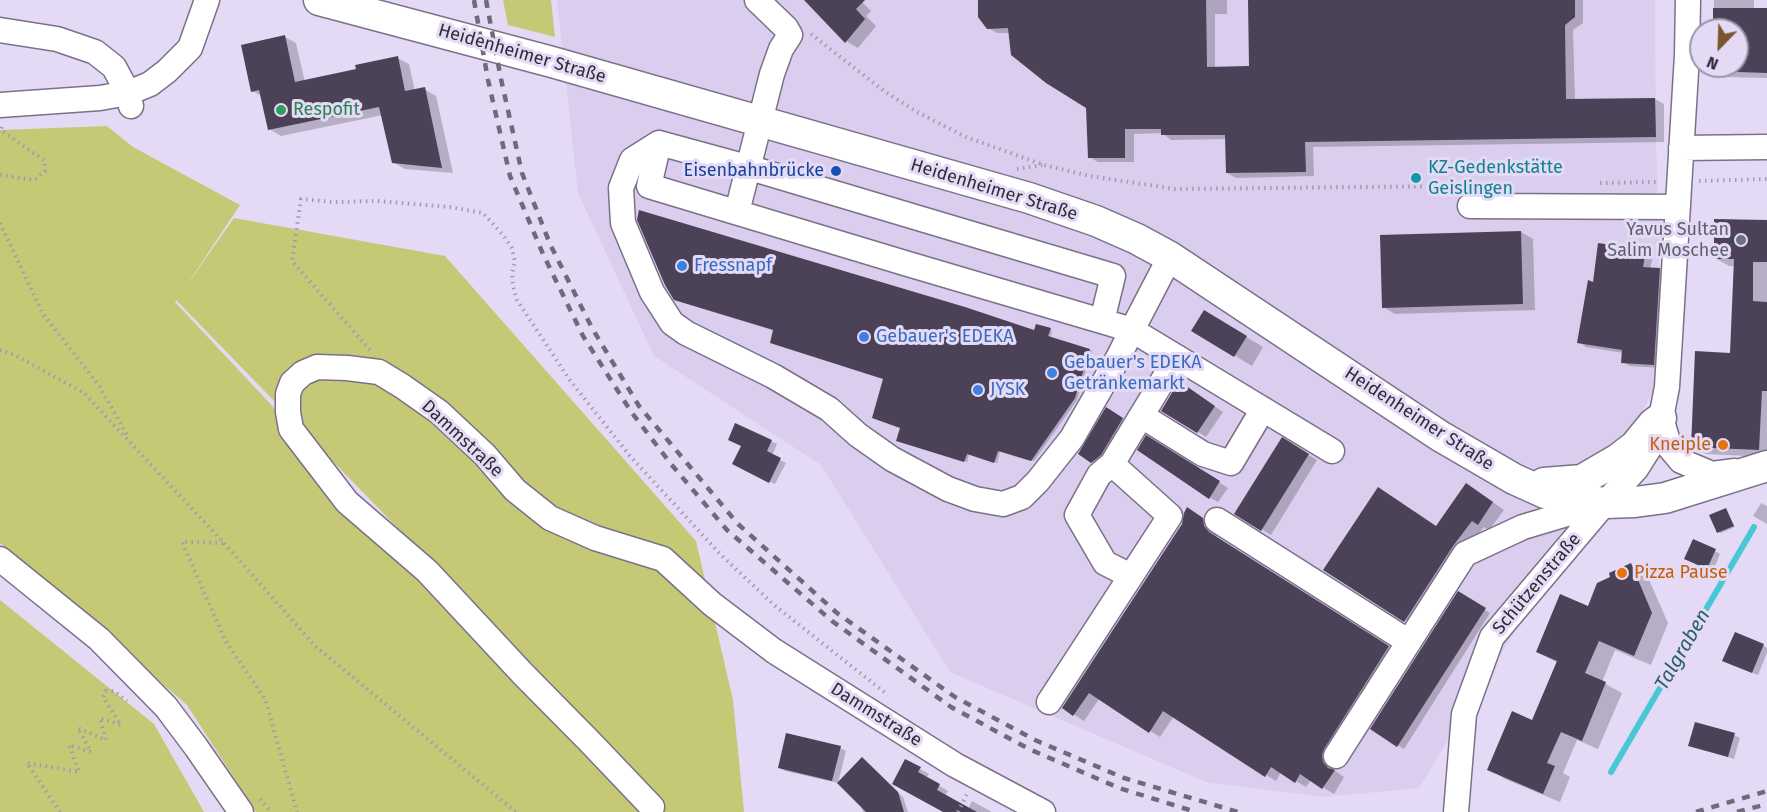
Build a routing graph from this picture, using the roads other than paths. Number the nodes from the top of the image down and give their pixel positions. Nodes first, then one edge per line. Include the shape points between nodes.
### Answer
1 (207, 0) edge
2 (319, 0) edge
3 (757, 0) edge
4 (1688, 0) edge
5 (0, 30) edge
6 (130, 101) junction
7 (3, 111) edge
8 (760, 123) junction
9 (659, 143) junction
10 (1767, 147) edge
11 (1681, 148) junction
12 (747, 167) junction
13 (1469, 196) road end
14 (1678, 207) junction
15 (737, 212) junction
16 (1170, 257) junction
17 (1102, 321) junction
18 (1132, 330) junction
19 (1177, 357) junction
20 (1263, 409) junction
21 (1142, 416) junction
22 (1661, 418) junction
23 (1332, 451) dead end
24 (1112, 464) junction
25 (1764, 467) edge
26 (1527, 481) junction
27 (1605, 502) junction
28 (1217, 520) dead end
29 (0, 559) edge
30 (1131, 576) junction
31 (1409, 642) junction
32 (1049, 702) dead end
33 (1336, 756) dead end
34 (652, 807) dead end
35 (241, 812) edge
36 (1043, 812) edge
37 (1456, 812) edge

1 - 6 street via 190,48
2 - 8 main road, Heidenheimer Straße
3 - 8 street via 790,35 772,74
4 - 11 street
5 - 6 street via 57,39 95,52 114,67
6 - 7 street via 100,98
8 - 12 street
8 - 16 main road, Heidenheimer Straße via 1029,198 1096,221
9 - 12 street
9 - 15 street via 649,186
9 - 18 street via 632,160 621,188 623,223 652,292 672,323 829,409 892,459 948,489 1003,504 1022,497 1071,438
10 - 11 street
11 - 14 street
12 - 15 street
12 - 17 street via 1113,276
13 - 14 street
14 - 22 street via 1667,387
15 - 17 street
16 - 18 street
16 - 26 main road, Heidenheimer Straße via 1440,436
17 - 18 street
18 - 19 street
19 - 20 street
19 - 21 street
20 - 21 street via 1231,464 1203,454
20 - 23 street
21 - 24 street
22 - 25 street via 1670,448 1681,461 1712,474
22 - 26 main road via 1635,446 1582,480
22 - 27 street via 1647,454
24 - 30 street via 1099,475 1077,515 1105,563
24 - 30 street via 1170,516
25 - 27 main road, Heidenheimer Straße via 1665,498
26 - 27 main road, Heidenheimer Straße via 1554,495
27 - 31 street via 1523,528 1465,554
27 - 37 street, Schützenstraße via 1492,637 1464,714
28 - 31 street
29 - 35 street via 99,639 166,707
30 - 32 street
31 - 33 street
34 - 36 street, Dammstraße via 427,572 347,502 291,429 288,394 292,383 303,373 317,367 379,372 439,412 515,490 550,519 594,538 663,559 712,604 774,651 955,765

